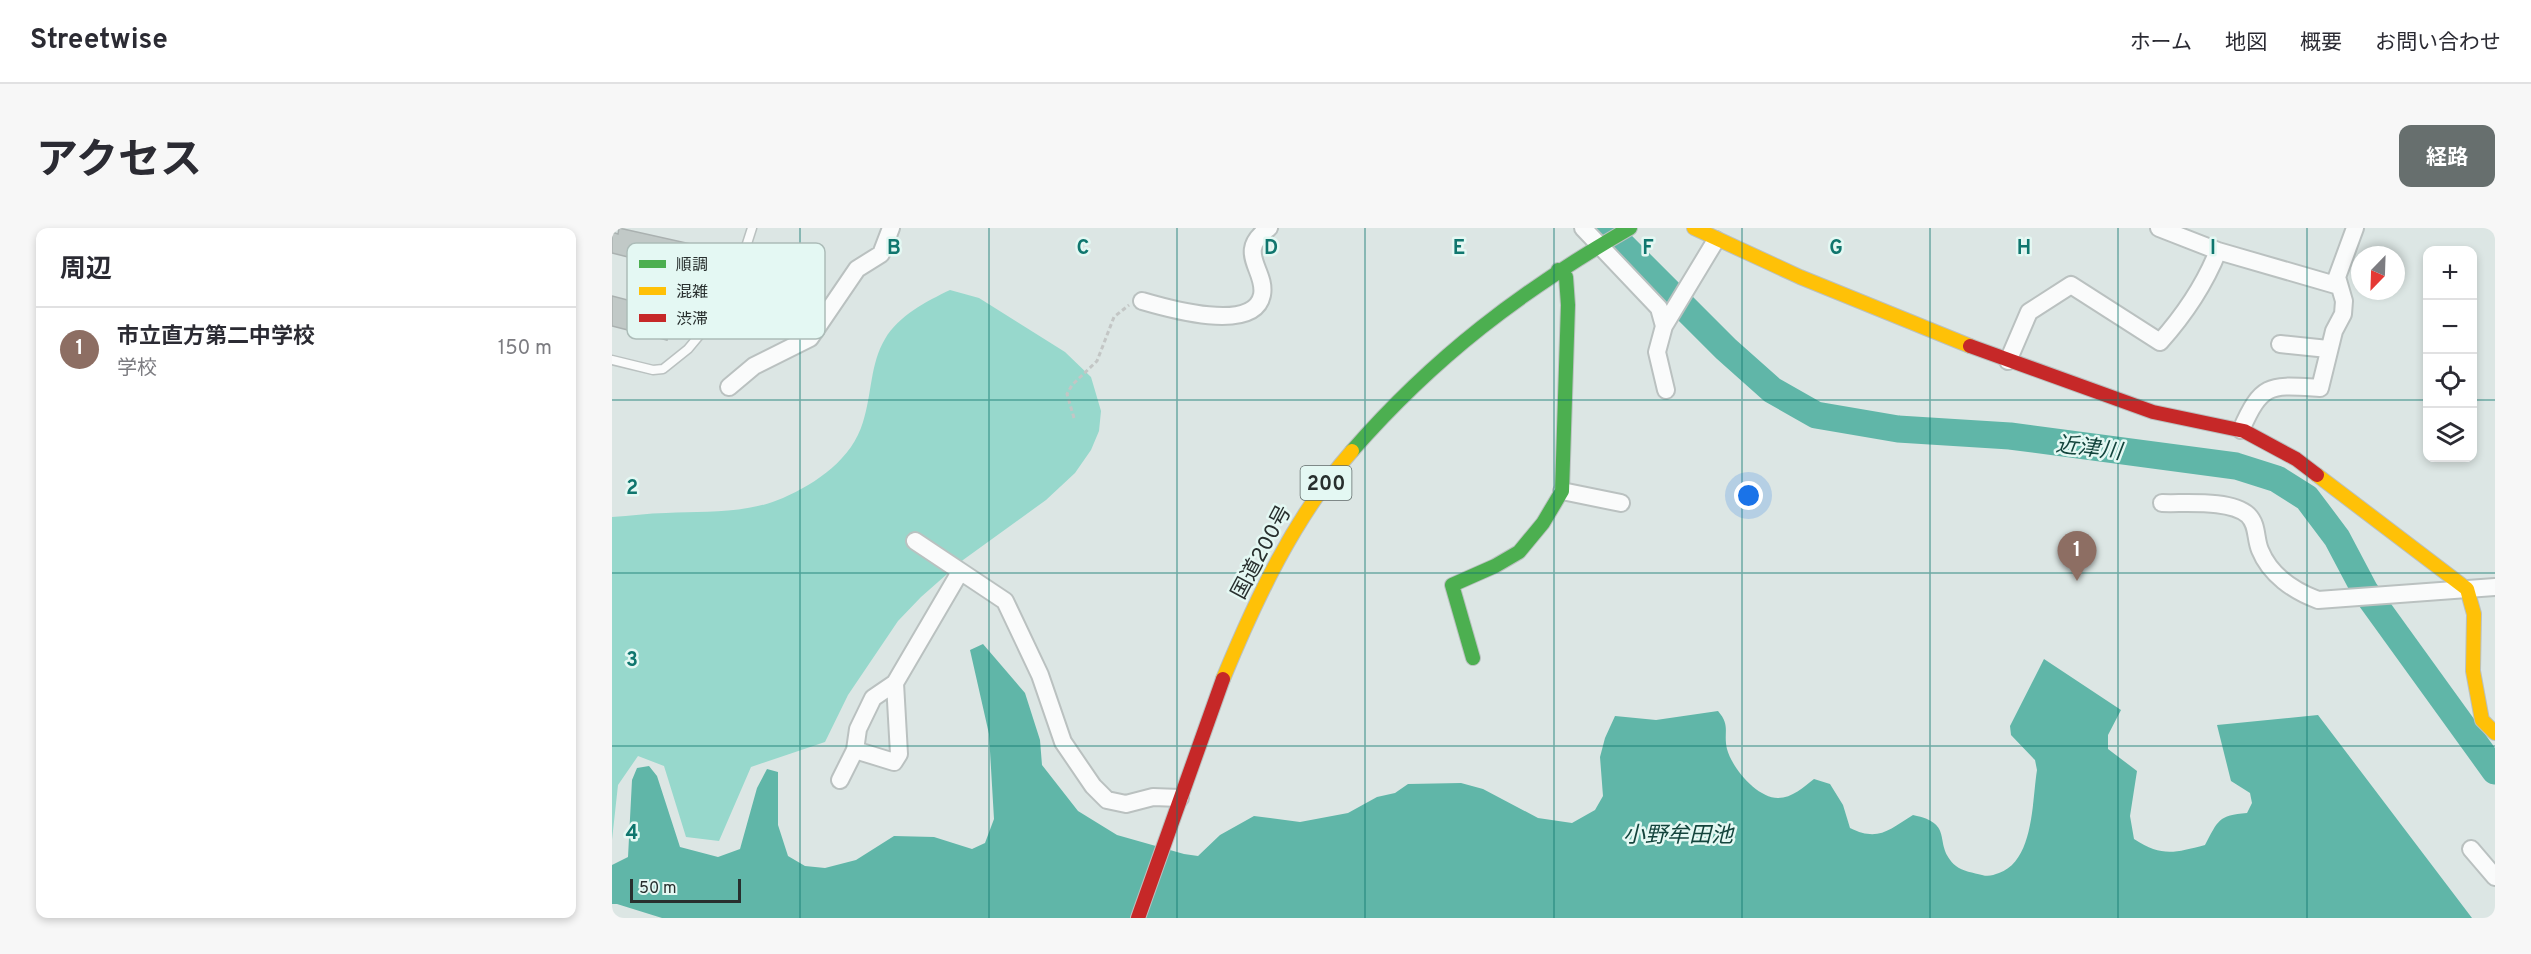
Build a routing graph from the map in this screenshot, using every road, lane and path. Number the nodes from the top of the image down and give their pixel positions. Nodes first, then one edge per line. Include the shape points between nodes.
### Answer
1 (752, 228) edge
2 (891, 228) edge
3 (1269, 228) edge
4 (1583, 228) edge
5 (1630, 228) edge
6 (1694, 228) edge
7 (2159, 228) edge
8 (2355, 228) edge
9 (2181, 232) edge
10 (1716, 240) junction
11 (747, 243) edge
12 (1598, 245) junction
13 (2218, 251) junction
14 (1558, 270) junction
15 (2339, 286) junction
16 (1142, 301) joint
17 (825, 316) edge
18 (1667, 320) junction
19 (696, 339) edge
20 (808, 339) edge
21 (2280, 344) dead end
22 (2328, 349) junction
23 (612, 360) edge
24 (2008, 361) junction
25 (729, 387) dead end
26 (1666, 390) dead end
27 (1074, 418) dead end
28 (2241, 430) junction
29 (1562, 491) junction
30 (1621, 503) dead end
31 (2162, 503) dead end
32 (915, 541) dead end
33 (960, 572) junction
34 (2495, 587) edge
35 (2467, 589) junction
36 (1473, 658) dead end
37 (895, 683) junction
38 (2495, 733) edge
39 (855, 750) junction
40 (840, 780) dead end
41 (1178, 806) junction
42 (2471, 849) dead end
43 (2495, 877) edge
44 (1138, 918) edge

1 - 11 lane
2 - 17 street via 881,254 857,269
3 - 16 street via 1258,236 1252,253 1263,293 1258,304 1247,311 1207,316
4 - 12 street
5 - 12 main road, 国道200号 / 200
6 - 10 main road
7 - 9 street
8 - 15 street via 2341,262
9 - 13 street
10 - 18 street
10 - 24 main road via 1927,331
12 - 14 main road, 国道200号 / 200
12 - 18 street
13 - 15 street
13 - 24 street via 2209,275 2184,315 2160,342 2072,285 2029,312
14 - 29 main road via 1566,278 1568,305
14 - 41 main road, 国道200号 / 200 via 1451,351 1342,460 1278,560 1255,608 1213,705
15 - 22 street via 2343,315
16 - 27 path via 1130,304 1114,317 1097,361 1067,394
18 - 26 street via 1657,352
19 - 23 lane via 663,369
20 - 25 street via 754,366
21 - 22 street
22 - 28 street via 2320,388 2281,386 2267,390 2251,407
24 - 28 main road via 2153,412
28 - 35 main road via 2296,459
29 - 30 street
29 - 36 main road via 1521,551 1452,585
31 - 35 street via 2219,505 2247,514 2254,524 2260,551 2278,577 2299,593 2318,600
32 - 33 street
33 - 37 street
33 - 41 street via 1005,601 1040,675 1063,742 1093,786 1107,800 1126,804 1152,796
34 - 35 street
35 - 38 main road via 2474,614 2473,671 2482,720
37 - 39 street via 873,698 858,729
37 - 39 street via 899,754 894,762
39 - 40 street
41 - 44 main road, 国道200号 / 200
42 - 43 street

